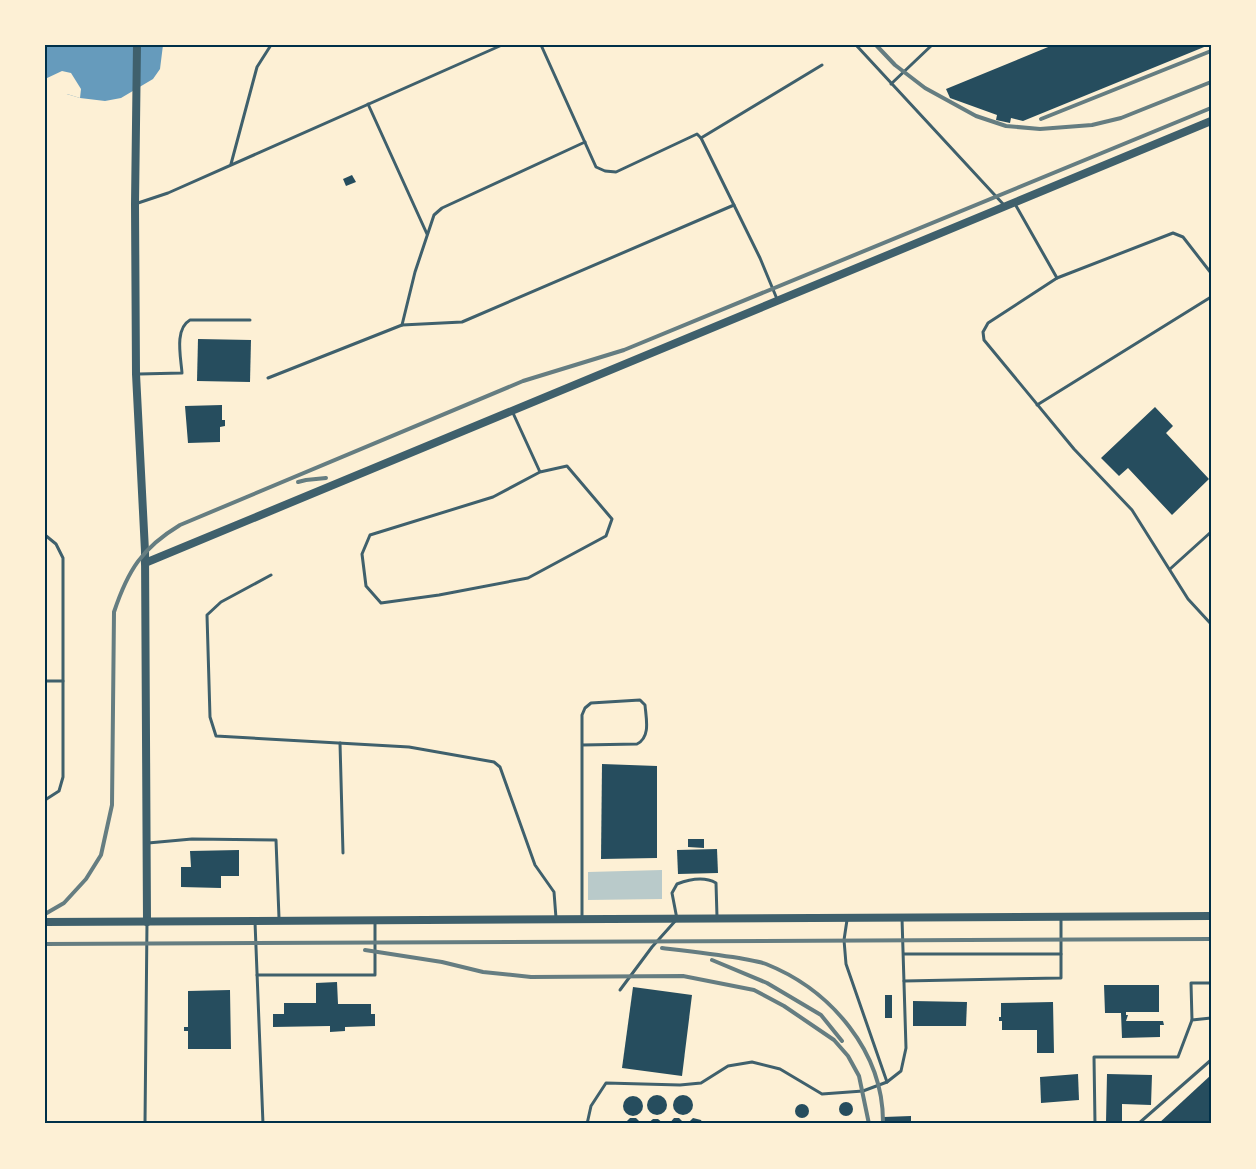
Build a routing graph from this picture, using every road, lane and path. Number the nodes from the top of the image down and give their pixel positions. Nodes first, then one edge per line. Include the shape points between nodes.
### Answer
1 (137, 45) edge
2 (271, 45) edge
3 (502, 45) edge
4 (541, 45) edge
5 (856, 45) edge
6 (932, 45) edge
7 (822, 65) dead end
8 (891, 84) junction
9 (368, 104) junction
10 (1209, 124) edge
11 (701, 138) junction
12 (585, 142) junction
13 (231, 166) junction
14 (135, 204) junction
15 (734, 205) junction
16 (1010, 205) junction
17 (427, 236) junction
18 (1211, 273) edge
19 (1057, 278) junction
20 (1211, 297) edge
21 (777, 301) junction
22 (250, 320) dead end
23 (402, 325) junction
24 (136, 374) junction
25 (268, 378) dead end
26 (1036, 405) junction
27 (512, 411) junction
28 (540, 472) junction
29 (1211, 532) edge
30 (45, 535) edge
31 (146, 563) junction
32 (1170, 570) junction
33 (271, 574) dead end
34 (1211, 624) edge
35 (45, 681) edge
36 (63, 681) junction
37 (340, 743) junction
38 (582, 745) junction
39 (45, 800) edge
40 (146, 844) junction
41 (343, 853) dead end
42 (1211, 916) edge
43 (1061, 917) junction
44 (847, 918) junction
45 (902, 918) junction
46 (676, 919) junction
47 (717, 919) junction
48 (557, 920) junction
49 (582, 920) junction
50 (279, 921) junction
51 (375, 921) junction
52 (45, 922) edge
53 (147, 922) junction
54 (255, 922) junction
55 (903, 954) junction
56 (1061, 954) junction
57 (257, 975) junction
58 (904, 981) junction
59 (1211, 983) edge
60 (621, 990) dead end
61 (1211, 1018) edge
62 (1192, 1020) junction
63 (1211, 1060) edge
64 (886, 1082) junction
65 (145, 1124) edge
66 (263, 1124) edge
67 (587, 1124) edge
68 (1095, 1124) edge
69 (1138, 1124) edge

1 - 14 street
2 - 13 lane via 257,66
3 - 9 lane
4 - 12 lane
5 - 8 lane
6 - 8 lane
7 - 11 lane
8 - 16 lane
9 - 13 lane
9 - 17 lane
10 - 16 street
11 - 12 lane via 697,134 616,172 596,167
11 - 15 lane
12 - 17 lane via 442,208 434,215
13 - 14 lane
14 - 24 street
15 - 21 lane
15 - 23 lane via 462,322
16 - 19 lane
16 - 21 street
17 - 23 lane
18 - 19 lane via 1183,237 1173,233
19 - 26 lane via 988,323 983,332 984,340
20 - 26 lane
21 - 27 street
22 - 24 lane via 185,322 180,333 182,373
23 - 25 lane
24 - 31 street
26 - 32 lane via 1132,510
27 - 28 lane
27 - 31 street
28 - 28 lane via 494,497 370,535 362,554 366,586 381,603 528,578 606,536 612,519 567,466
29 - 32 lane
30 - 36 lane via 56,544 63,558
31 - 40 street
32 - 34 lane via 1188,599
33 - 37 lane via 221,602 207,615 210,717 216,736
35 - 36 lane
36 - 39 lane via 63,782 55,795
37 - 41 lane
37 - 48 lane via 409,747 494,762 500,767 535,865 554,892
38 - 38 lane via 582,715 591,703 640,700 645,705 643,741
38 - 49 lane
40 - 50 lane via 192,839 276,840
40 - 53 street
42 - 43 street
43 - 45 street
43 - 56 lane
44 - 45 street
44 - 47 street
44 - 64 lane via 846,964
45 - 55 lane
46 - 47 street
46 - 47 lane via 672,893 677,884 709,879 716,883
46 - 49 street
46 - 60 lane
48 - 49 street
48 - 51 street
50 - 51 street
50 - 54 street
51 - 57 lane via 375,975
52 - 53 street
53 - 54 street
53 - 65 lane
54 - 57 lane
55 - 56 lane
55 - 58 lane
56 - 58 lane via 1060,978
57 - 66 lane
58 - 64 lane via 906,1048 901,1071
59 - 62 lane via 1191,983
61 - 62 lane
62 - 68 lane via 1178,1057 1094,1057
63 - 69 lane
64 - 67 lane via 863,1091 822,1094 780,1069 752,1062 728,1066 701,1083 606,1083 591,1106

